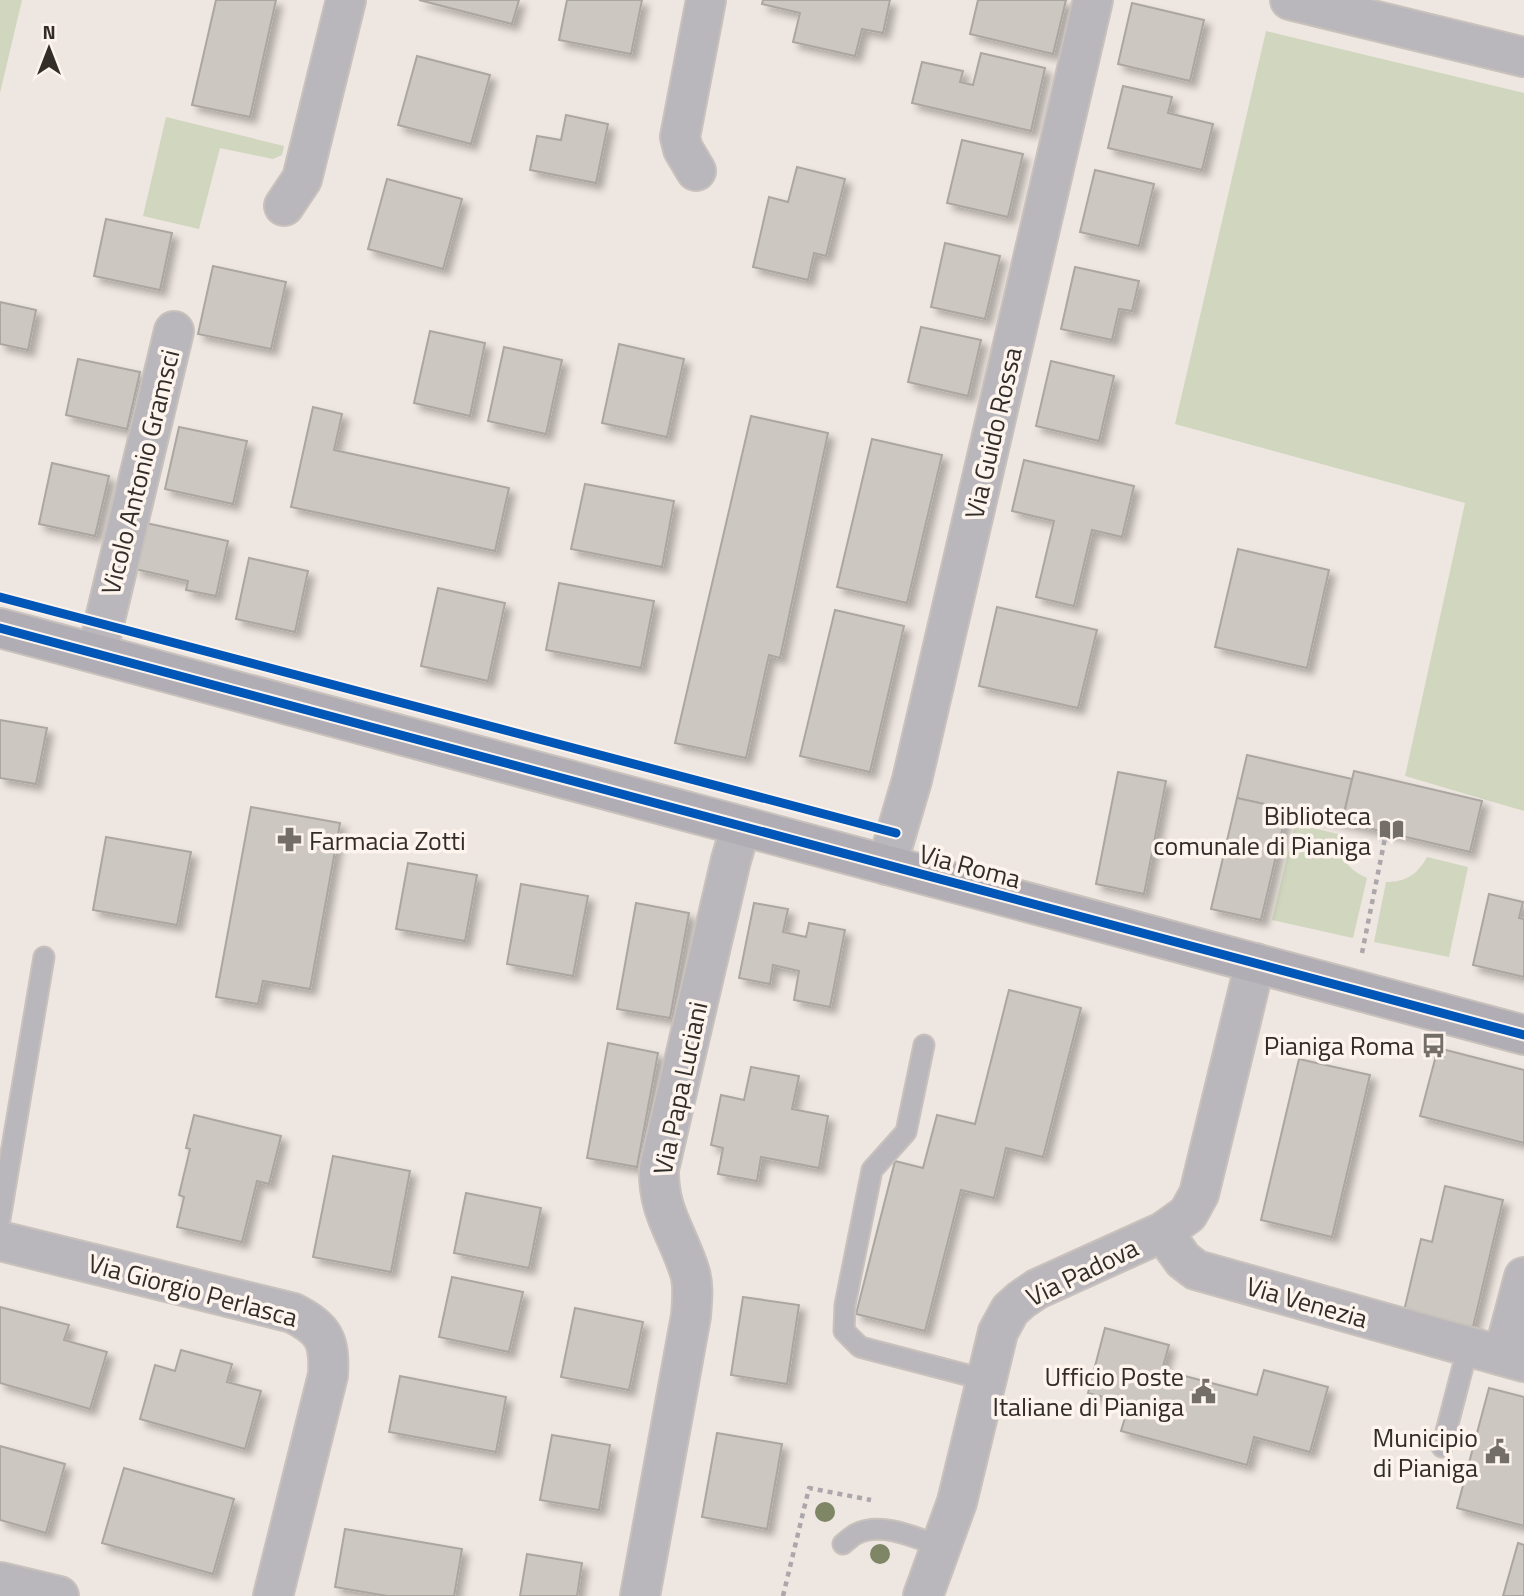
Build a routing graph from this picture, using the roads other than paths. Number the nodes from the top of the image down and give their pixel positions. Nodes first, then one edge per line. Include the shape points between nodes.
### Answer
1 (346, 0) edge
2 (706, 0) edge
3 (1093, 0) edge
4 (1290, 0) edge
5 (1392, 12) edge
6 (1524, 57) edge
7 (696, 172) dead end
8 (284, 206) dead end
9 (174, 331) dead end
10 (0, 628) edge
11 (97, 653) junction
12 (741, 826) junction
13 (887, 865) junction
14 (44, 957) dead end
15 (1255, 963) junction
16 (1524, 1035) edge
17 (924, 1045) dead end
18 (0, 1219) edge
19 (1163, 1233) junction
20 (0, 1241) edge
21 (1524, 1278) edge
22 (1498, 1355) edge
23 (967, 1375) dead end
24 (1442, 1447) dead end
25 (843, 1544) dead end
26 (942, 1547) junction
27 (0, 1582) edge
28 (59, 1596) edge
29 (273, 1596) edge
30 (640, 1596) edge
31 (923, 1596) edge

1 - 8 street via 302,178
2 - 7 street via 680,137
3 - 13 street, Via Guido Rossa via 912,780
4 - 5 street
5 - 6 street
9 - 11 street, Vicolo Antonio Gramsci
10 - 11 street, Via Roma
11 - 12 street, Via Roma
12 - 13 street, Via Roma
12 - 30 street, Via Papa Luciani via 659,1169 661,1201 690,1273 693,1293
13 - 15 street, Via Roma
14 - 18 lane
15 - 16 street, Via Roma
15 - 19 street, Via Padova via 1203,1133 1199,1194 1188,1214
17 - 23 lane via 906,1132 872,1170 844,1331 860,1347
19 - 22 street, Via Venezia via 1196,1270
19 - 26 street, Via Padova via 1037,1289 1010,1310 998,1332
20 - 29 street, Via Giorgio Perlasca via 293,1313 313,1323 325,1338 328,1375
21 - 22 street
22 - 24 lane
25 - 26 lane via 857,1533 879,1529
26 - 31 street, Via Padova
27 - 28 street

